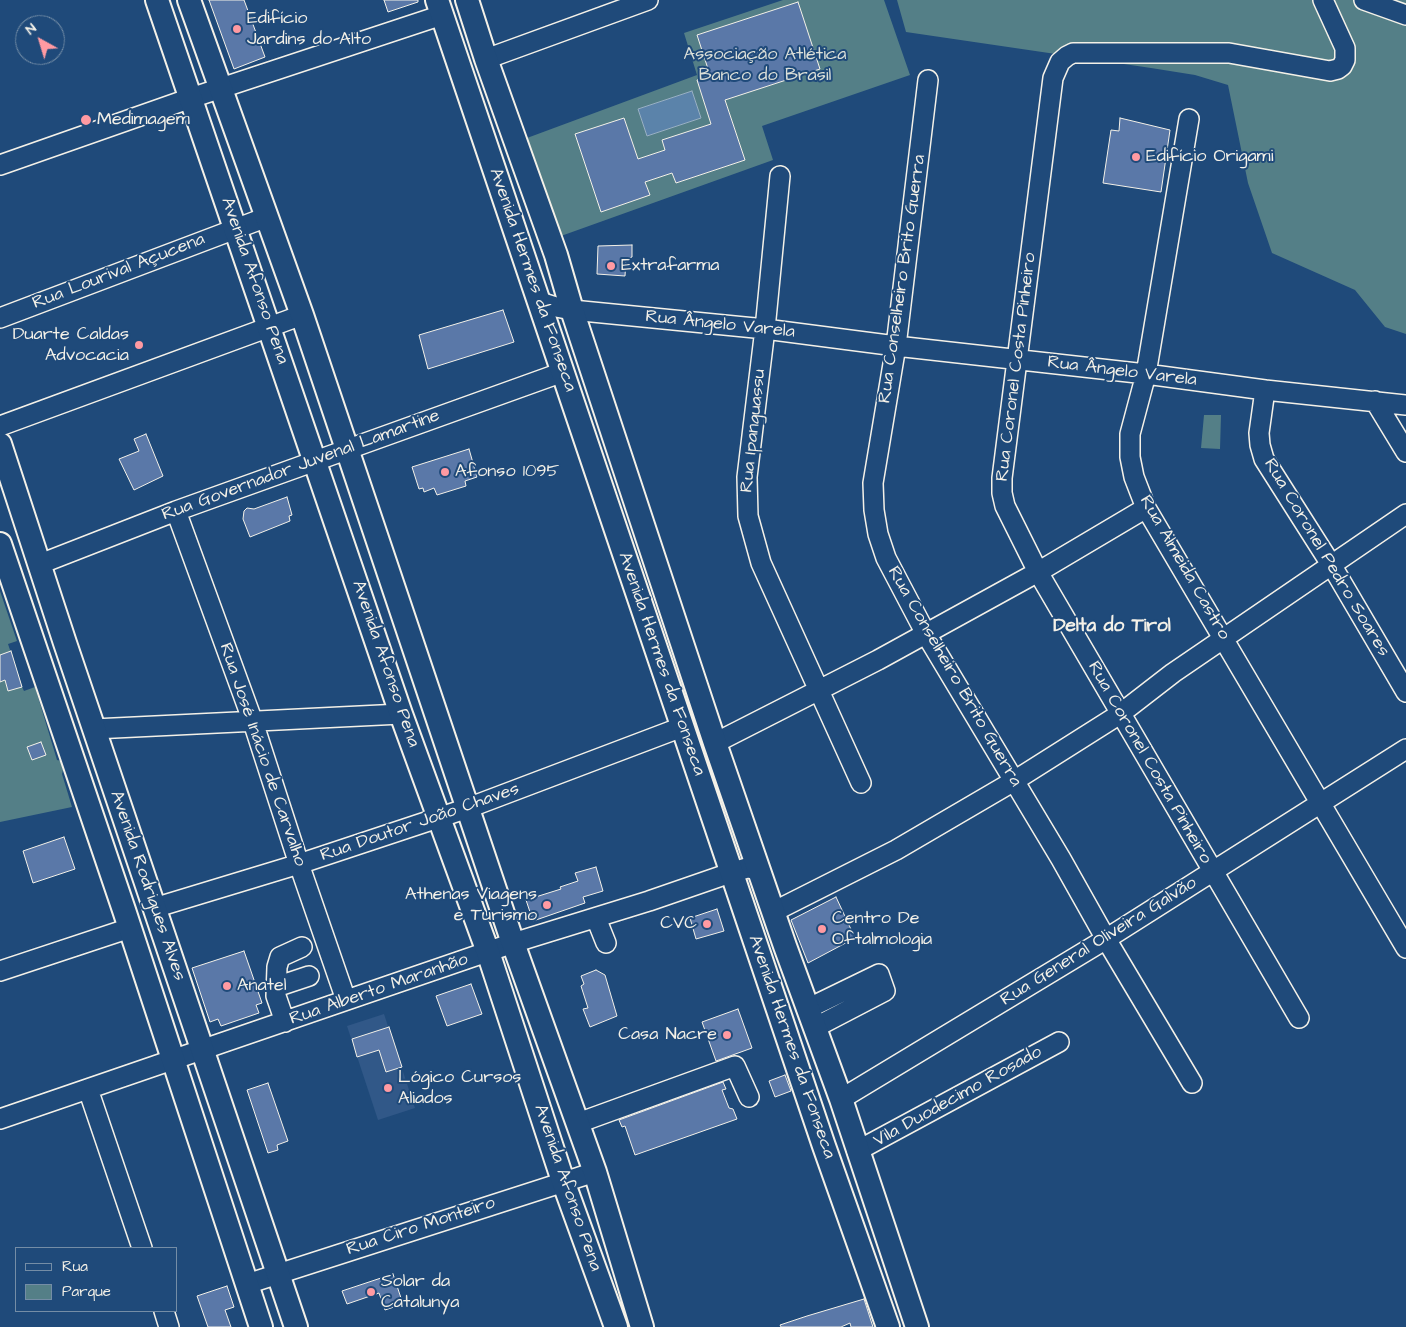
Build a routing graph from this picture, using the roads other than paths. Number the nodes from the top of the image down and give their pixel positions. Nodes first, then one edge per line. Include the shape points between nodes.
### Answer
1 (157, 0) edge
2 (189, 0) edge
3 (467, 0) edge
4 (648, 0) edge
5 (1323, 0) edge
6 (1364, 0) edge
7 (440, 7) edge
8 (1406, 15) edge
9 (486, 59) junction
10 (928, 80) dead end
11 (221, 88) junction
12 (191, 98) junction
13 (1190, 119) dead end
14 (0, 165) edge
15 (780, 176) dead end
16 (267, 217) junction
17 (235, 228) junction
18 (540, 302) junction
19 (572, 310) junction
20 (302, 316) junction
21 (0, 318) edge
22 (270, 327) junction
23 (765, 329) junction
24 (896, 346) junction
25 (1018, 360) junction
26 (563, 372) junction
27 (1146, 374) junction
28 (1265, 390) junction
29 (1375, 401) junction
30 (1406, 405) edge
31 (0, 426) edge
32 (0, 444) edge
33 (346, 449) junction
34 (1406, 452) edge
35 (316, 460) junction
36 (1146, 508) junction
37 (176, 511) junction
38 (1406, 514) edge
39 (0, 544) edge
40 (40, 564) junction
41 (1332, 566) junction
42 (1038, 572) junction
43 (48, 592) junction
44 (21, 603) junction
45 (926, 634) junction
46 (1224, 638) junction
47 (820, 692) junction
48 (1406, 692) edge
49 (401, 714) junction
50 (1120, 714) junction
51 (253, 722) junction
52 (682, 727) junction
53 (94, 729) junction
54 (715, 743) junction
55 (1406, 749) edge
56 (104, 757) junction
57 (75, 763) junction
58 (1014, 781) junction
59 (861, 783) dead end
60 (1321, 802) junction
61 (468, 808) junction
62 (439, 817) junction
63 (299, 864) junction
64 (760, 870) junction
65 (733, 872) junction
66 (1213, 872) junction
67 (153, 904) junction
68 (773, 912) junction
69 (596, 918) junction
70 (123, 924) junction
71 (1106, 940) junction
72 (513, 943) junction
73 (606, 943) dead end
74 (302, 946) dead end
75 (1405, 947) edge
76 (488, 952) junction
77 (172, 959) junction
78 (0, 971) edge
79 (144, 972) junction
80 (309, 976) dead end
81 (276, 987) junction
82 (346, 1000) junction
83 (1299, 1018) dead end
84 (285, 1022) junction
85 (1058, 1042) dead end
86 (204, 1050) junction
87 (173, 1061) junction
88 (1192, 1083) dead end
89 (88, 1089) junction
90 (749, 1097) dead end
91 (841, 1099) junction
92 (0, 1119) edge
93 (578, 1124) junction
94 (858, 1152) junction
95 (595, 1172) junction
96 (563, 1181) junction
97 (142, 1247) edge
98 (277, 1274) junction
99 (247, 1284) junction
100 (164, 1312) edge
101 (169, 1327) edge
102 (261, 1327) edge
103 (296, 1327) edge
104 (616, 1327) edge
105 (642, 1327) edge
106 (888, 1327) edge
107 (916, 1327) edge

1 - 12 main road, Avenida Afonso Pena
2 - 11 main road, Avenida Afonso Pena
3 - 9 main road, Avenida Hermes da Fonseca
4 - 9 street
5 - 25 street, Rua Coronel Costa Pinheiro via 1345,48 1342,66 1330,71 1228,53 1073,54 1060,62 1053,78
6 - 8 street
7 - 11 street
7 - 18 main road, Avenida Hermes da Fonseca
9 - 19 main road, Avenida Hermes da Fonseca via 556,255
10 - 24 street, Rua Conselheiro Brito Guerra
11 - 12 street
11 - 16 main road, Avenida Afonso Pena
12 - 14 street
12 - 17 main road, Avenida Afonso Pena
13 - 27 street, Rua Almeida Castro
15 - 23 street, Rua Ipanguassu
16 - 17 street, Rua Lourival Açucena
16 - 20 main road, Avenida Afonso Pena
17 - 21 street, Rua Lourival Açucena
17 - 22 main road, Avenida Afonso Pena
18 - 19 street, Rua Ângelo Varela
18 - 26 main road, Avenida Hermes da Fonseca
19 - 23 street, Rua Ângelo Varela
19 - 54 main road, Avenida Hermes da Fonseca
20 - 22 street
20 - 33 main road, Avenida Afonso Pena
22 - 31 street
22 - 35 main road, Avenida Afonso Pena
23 - 24 street, Rua Ângelo Varela
23 - 47 street, Rua Ipanguassu via 746,477 748,516 761,563
24 - 25 street, Rua Ângelo Varela
24 - 45 street, Rua Conselheiro Brito Guerra via 873,483 874,510 886,558
25 - 27 street, Rua Ângelo Varela
25 - 42 street, Rua Coronel Costa Pinheiro via 1002,493 1011,520
26 - 33 street, Rua Governador Juvenal Lamartine
26 - 52 main road, Avenida Hermes da Fonseca
27 - 28 street, Rua Ângelo Varela
27 - 36 street, Rua Almeida Castro via 1130,434 1130,457
28 - 29 street, Rua Ângelo Varela
28 - 41 street, Rua Coronel Pedro Soares via 1258,433 1264,459
29 - 30 street, Rua Ângelo Varela
29 - 34 street
32 - 40 main road, Avenida Rodrigues Alves
33 - 35 street, Rua Governador Juvenal Lamartine
33 - 61 main road, Avenida Afonso Pena
35 - 37 street, Rua Governador Juvenal Lamartine
35 - 49 main road, Avenida Afonso Pena
36 - 42 street
36 - 46 street, Rua Almeida Castro
37 - 40 street, Rua Governador Juvenal Lamartine
37 - 51 street, Rua José Inácio de Carvalho
38 - 41 street
39 - 44 main road, Avenida Rodrigues Alves
40 - 43 main road, Avenida Rodrigues Alves
41 - 46 street
41 - 48 street, Rua Coronel Pedro Soares
42 - 45 street
42 - 50 street, Rua Coronel Costa Pinheiro
43 - 44 main road via 36,604
43 - 53 main road, Avenida Rodrigues Alves
44 - 57 main road, Avenida Rodrigues Alves
45 - 47 street
45 - 58 street, Rua Conselheiro Brito Guerra
46 - 50 street
46 - 60 street, Rua Almeida Castro
47 - 54 street
47 - 59 street, Rua Ipanguassu
49 - 51 street
49 - 62 main road, Avenida Afonso Pena
50 - 58 street
50 - 66 street, Rua Coronel Costa Pinheiro
51 - 53 street
51 - 63 street, Rua José Inácio de Carvalho
52 - 61 street, Rua Doutor João Chaves
52 - 65 main road, Avenida Hermes da Fonseca
53 - 56 main road, Avenida Rodrigues Alves
54 - 64 main road, Avenida Hermes da Fonseca
55 - 60 street, Rua General Oliveira Galvão
56 - 57 main road via 95,752 82,753
56 - 67 main road, Avenida Rodrigues Alves
57 - 70 main road, Avenida Rodrigues Alves
58 - 68 street via 896,850
58 - 71 street, Rua Conselheiro Brito Guerra
60 - 66 street, Rua General Oliveira Galvão
60 - 75 street, Rua Almeida Castro
61 - 62 street, Rua Doutor João Chaves
61 - 72 main road, Avenida Afonso Pena
62 - 63 street, Rua Doutor João Chaves
62 - 76 main road, Avenida Afonso Pena
63 - 67 street, Rua Doutor João Chaves
63 - 82 street, Rua José Inácio de Carvalho
64 - 65 street, Rua Alberto Maranhão via 747,868
64 - 68 main road, Avenida Hermes da Fonseca
65 - 69 street, Rua Alberto Maranhão
65 - 106 main road, Avenida Hermes da Fonseca
66 - 71 street, Rua General Oliveira Galvão
66 - 83 street, Rua Coronel Costa Pinheiro
67 - 70 main road via 143,896 135,895 128,902
67 - 77 main road, Avenida Rodrigues Alves
68 - 91 main road, Avenida Hermes da Fonseca
69 - 72 street, Rua Alberto Maranhão
69 - 73 street
70 - 78 street
70 - 79 main road, Avenida Rodrigues Alves
71 - 88 street, Rua Conselheiro Brito Guerra
71 - 91 street, Rua General Oliveira Galvão
72 - 76 street, Rua Alberto Maranhão
72 - 93 main road, Avenida Afonso Pena
74 - 81 street via 280,958
76 - 82 street, Rua Alberto Maranhão
76 - 96 main road, Avenida Afonso Pena
77 - 79 main road via 168,970 158,975 150,976
77 - 86 main road, Avenida Rodrigues Alves
79 - 87 main road, Avenida Rodrigues Alves
80 - 81 street
81 - 84 street
82 - 84 street, Rua Alberto Maranhão
84 - 86 street, Rua Alberto Maranhão
85 - 94 street, Vila Duodecimo Rosado
86 - 87 street, Rua Alberto Maranhão
86 - 98 main road, Avenida Rodrigues Alves
87 - 89 street, Rua Alberto Maranhão
87 - 99 main road, Avenida Rodrigues Alves
89 - 92 street, Rua Alberto Maranhão
89 - 97 street
90 - 93 street via 735,1066
91 - 94 main road, Avenida Hermes da Fonseca
93 - 95 main road, Avenida Afonso Pena
94 - 107 main road, Avenida Hermes da Fonseca
95 - 96 street, Rua Ciro Monteiro
95 - 105 main road, Avenida Afonso Pena
96 - 98 street, Rua Ciro Monteiro
96 - 104 main road, Avenida Afonso Pena
98 - 99 street, Rua Ciro Monteiro
98 - 103 main road, Avenida Rodrigues Alves
99 - 102 main road, Avenida Rodrigues Alves
100 - 101 street

